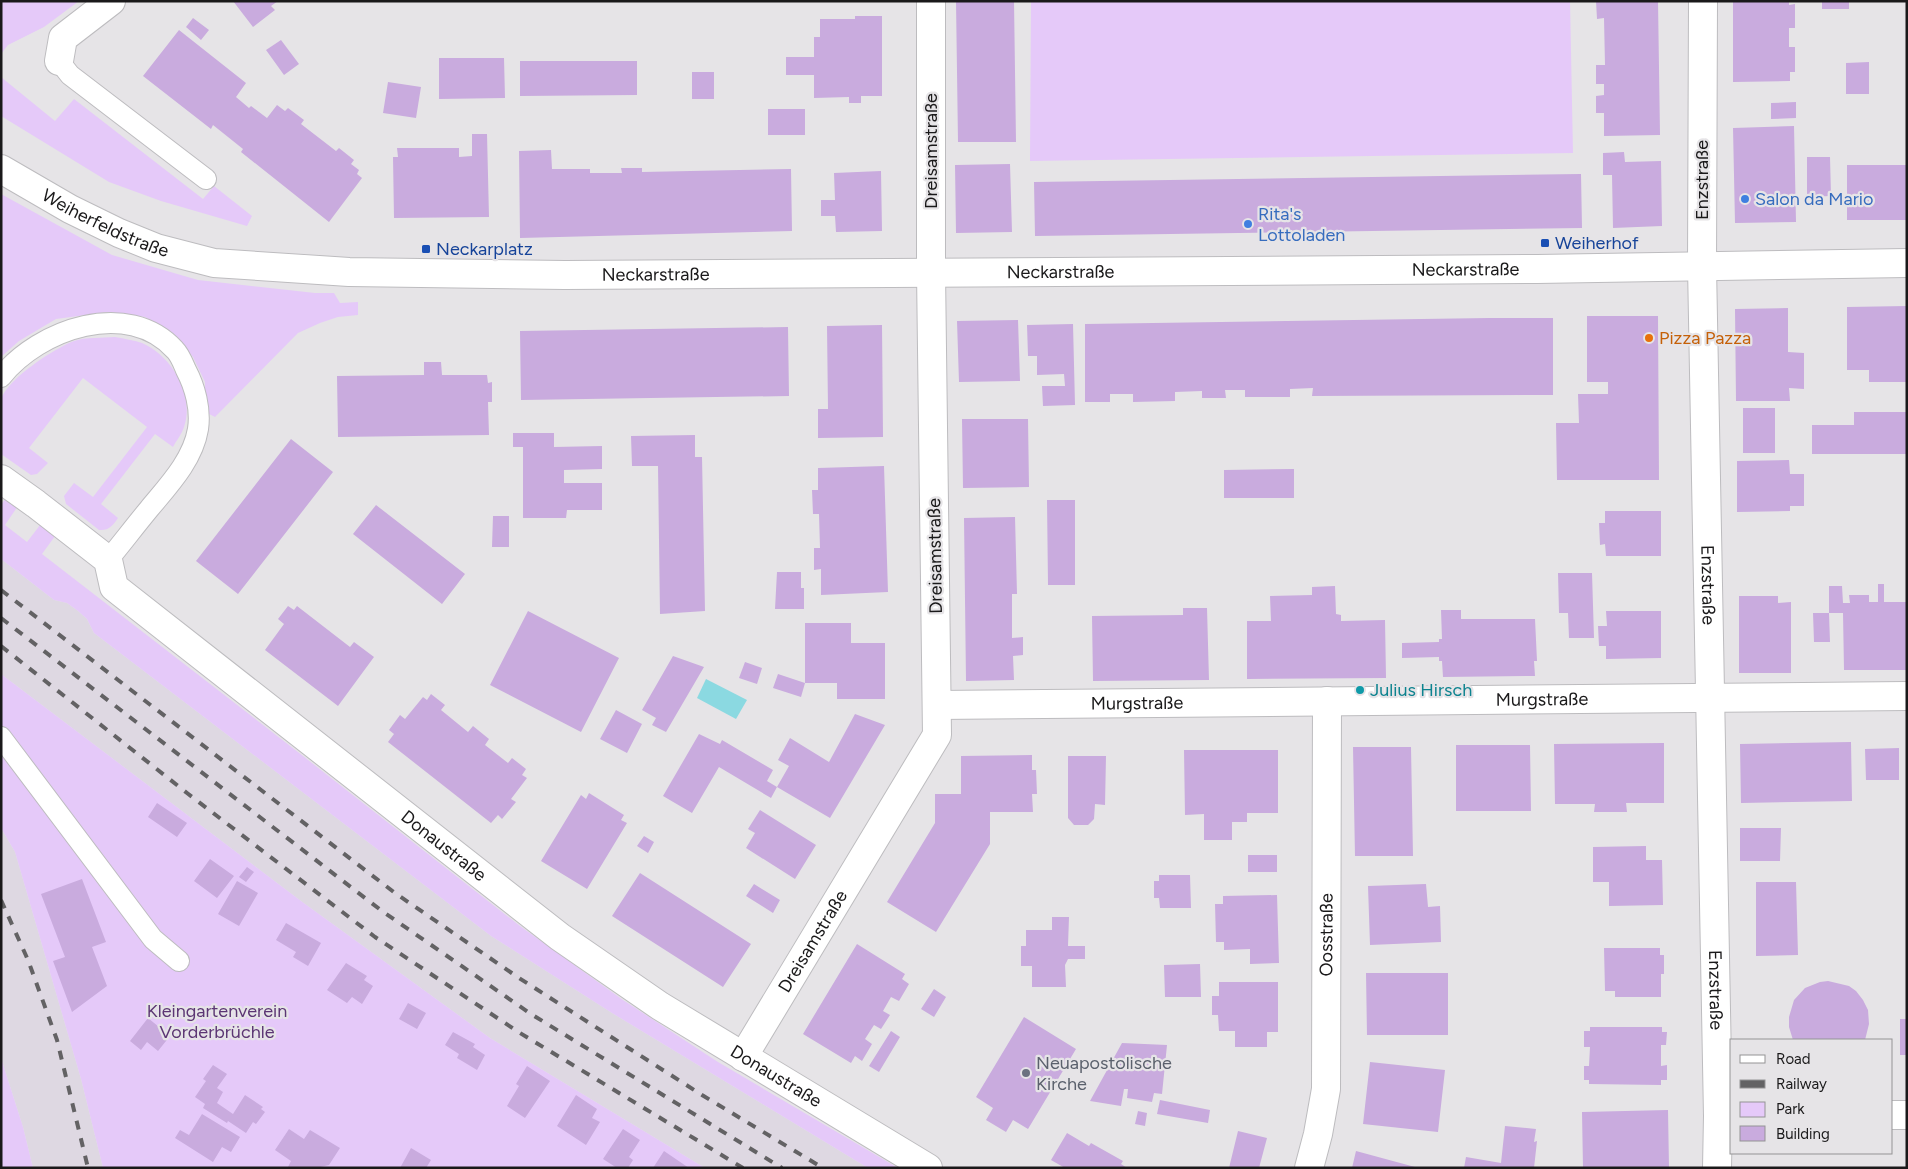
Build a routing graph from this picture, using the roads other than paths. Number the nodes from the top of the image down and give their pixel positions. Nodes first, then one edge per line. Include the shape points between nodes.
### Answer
1 (111, 1) edge
2 (931, 1) edge
3 (1703, 1) edge
4 (59, 60) joint
5 (1, 169) edge
6 (206, 179) dead end
7 (1907, 262) edge
8 (214, 263) joint
9 (1702, 266) junction
10 (931, 272) junction
11 (3, 375) edge
12 (1, 479) edge
13 (108, 560) junction
14 (1907, 696) edge
15 (1709, 698) junction
16 (1327, 701) junction
17 (936, 705) junction
18 (1, 738) edge
19 (179, 961) dead end
20 (743, 1057) junction
21 (1893, 1115) edge
22 (1907, 1115) edge
23 (1725, 1116) edge
24 (928, 1168) edge
25 (1309, 1168) edge
26 (1717, 1168) edge

1 - 4 street via 63,38
2 - 10 street, Dreisamstraße
3 - 9 street, Enzstraße
4 - 6 lane via 70,74
5 - 8 street, Weiherfeldstraße via 119,233 156,248
7 - 9 street, Neckarstraße
8 - 10 street, Neckarstraße via 349,272 555,275
9 - 10 street, Neckarstraße
9 - 15 street, Enzstraße
10 - 17 street, Dreisamstraße
11 - 13 lane via 33,348 76,326 124,324 144,329 162,338 176,351 195,389 198,429 181,470
12 - 13 street
13 - 20 street, Donaustraße via 114,587 552,931 660,1006
14 - 15 street, Murgstraße
15 - 16 street, Murgstraße
15 - 23 street, Enzstraße
16 - 17 street, Murgstraße
16 - 25 street, Oosstraße via 1326,1089
17 - 20 street, Dreisamstraße via 937,734
18 - 19 lane via 153,939
20 - 24 street, Donaustraße
21 - 22 street
23 - 26 street, Enzstraße

